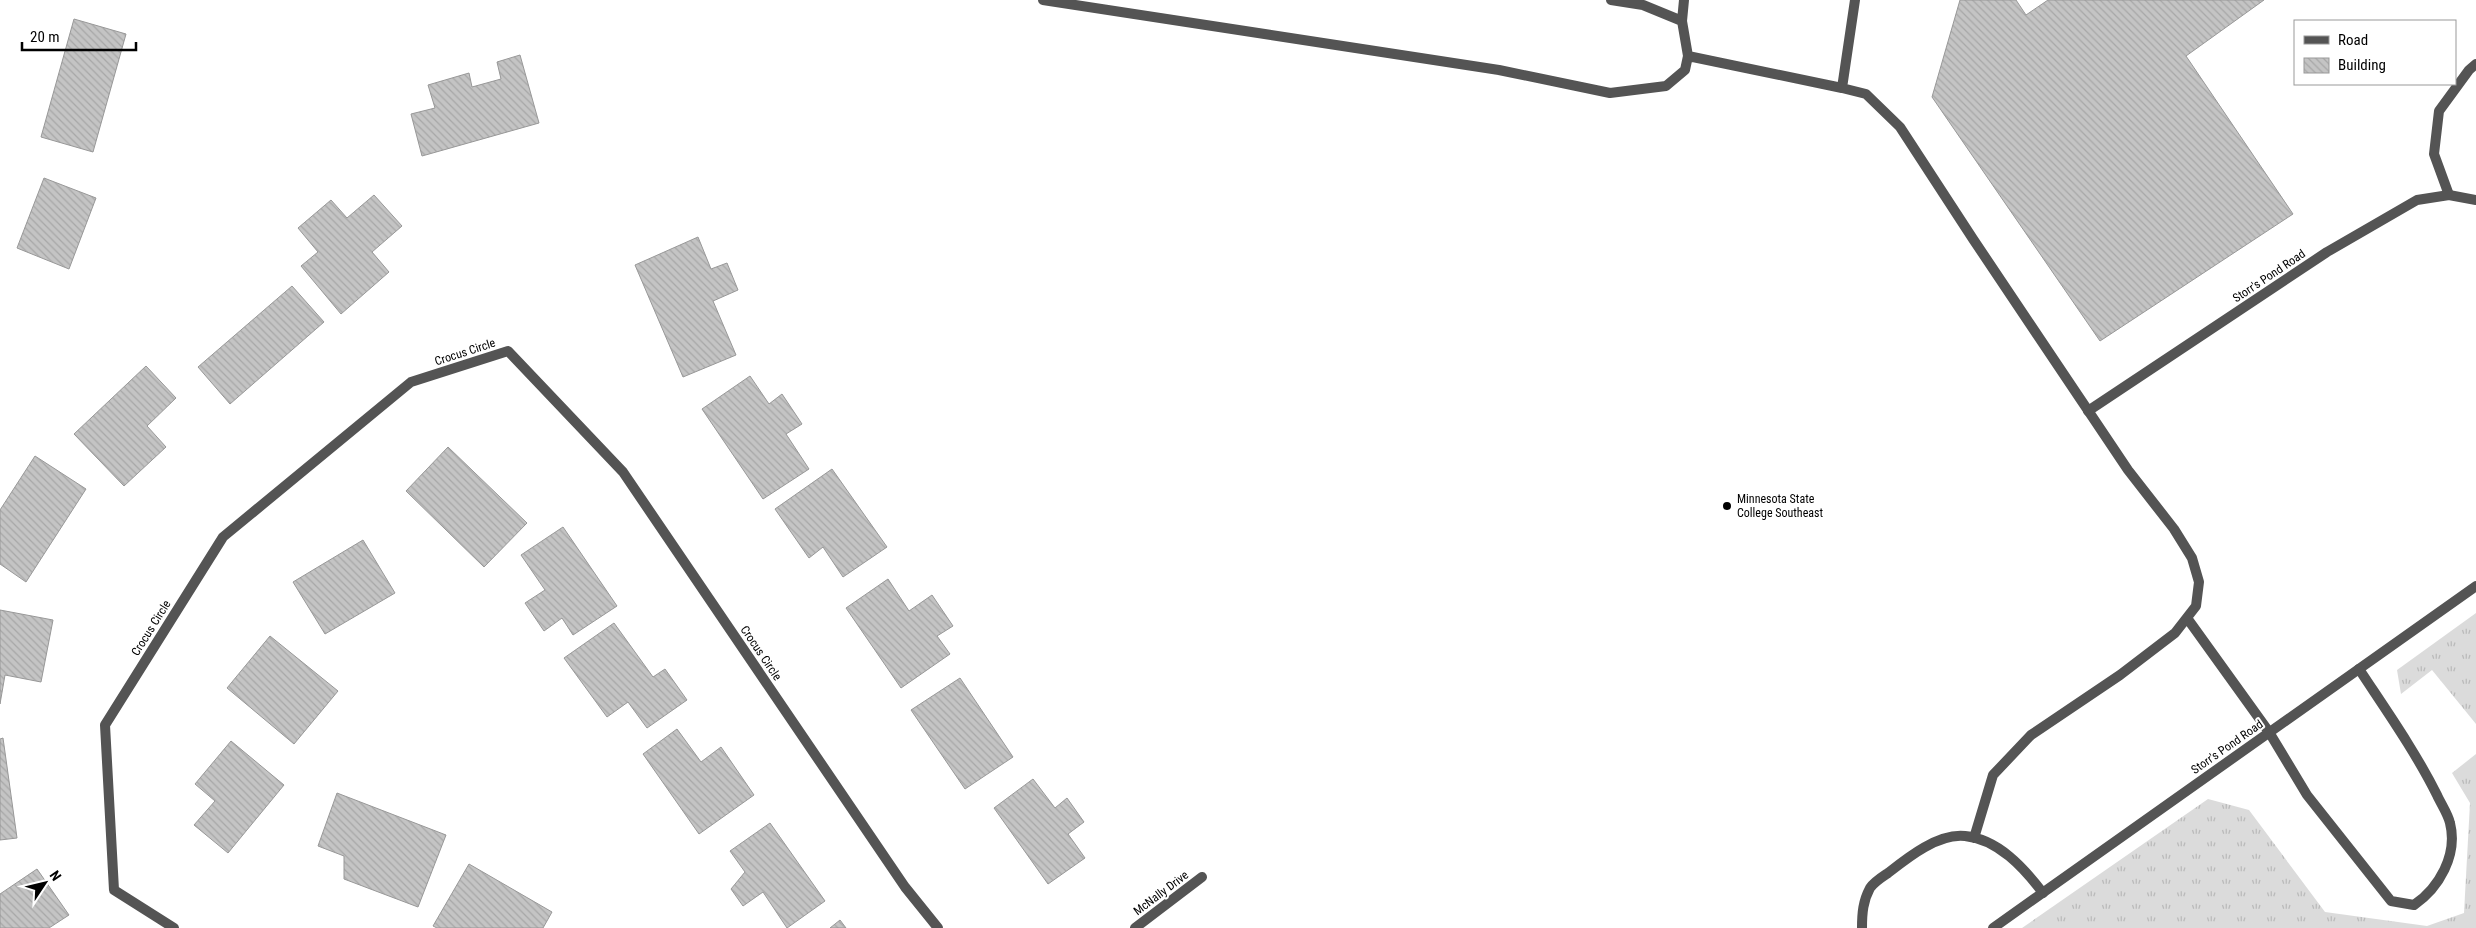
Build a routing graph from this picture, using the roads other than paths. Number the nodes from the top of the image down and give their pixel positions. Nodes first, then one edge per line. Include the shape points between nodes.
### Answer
1 (1043, 0) edge
2 (1611, 0) edge
3 (1684, 0) edge
4 (1855, 0) edge
5 (1682, 21) junction
6 (1688, 56) junction
7 (2476, 64) edge
8 (1842, 88) junction
9 (2449, 195) junction
10 (2476, 200) edge
11 (2088, 411) junction
12 (2476, 586) edge
13 (2186, 618) junction
14 (2359, 669) junction
15 (2269, 732) junction
16 (1974, 838) junction
17 (1202, 877) dead end
18 (2043, 893) junction
19 (174, 928) edge
20 (938, 928) edge
21 (1135, 928) edge
22 (1862, 928) edge
23 (1993, 928) edge

1 - 6 street via 1500,70 1610,93 1666,86 1685,70
2 - 5 street via 1643,5
3 - 5 street
4 - 8 street
5 - 6 street
6 - 8 street
7 - 9 street via 2439,111 2434,154
8 - 11 street via 1866,94 1900,127
9 - 10 street, Storr's Pond Road
9 - 11 street, Storr's Pond Road via 2417,200 2327,252
11 - 13 street via 2192,558 2199,582 2196,606
12 - 14 street, Storr's Pond Road
13 - 15 street
13 - 16 street via 2175,633 2031,735 2014,752 1993,775
14 - 15 street, Storr's Pond Road
14 - 15 street via 2423,767 2450,823 2450,850 2439,882 2429,895 2414,905 2391,901 2307,795
15 - 18 street, Storr's Pond Road
16 - 18 street via 2011,858
16 - 22 street via 1951,837 1917,851 1871,886 1862,907
17 - 21 street, McNally Drive
18 - 23 street, Storr's Pond Road
19 - 20 street, Crocus Circle via 114,890 105,725 223,537 411,382 508,351 623,472 904,887

